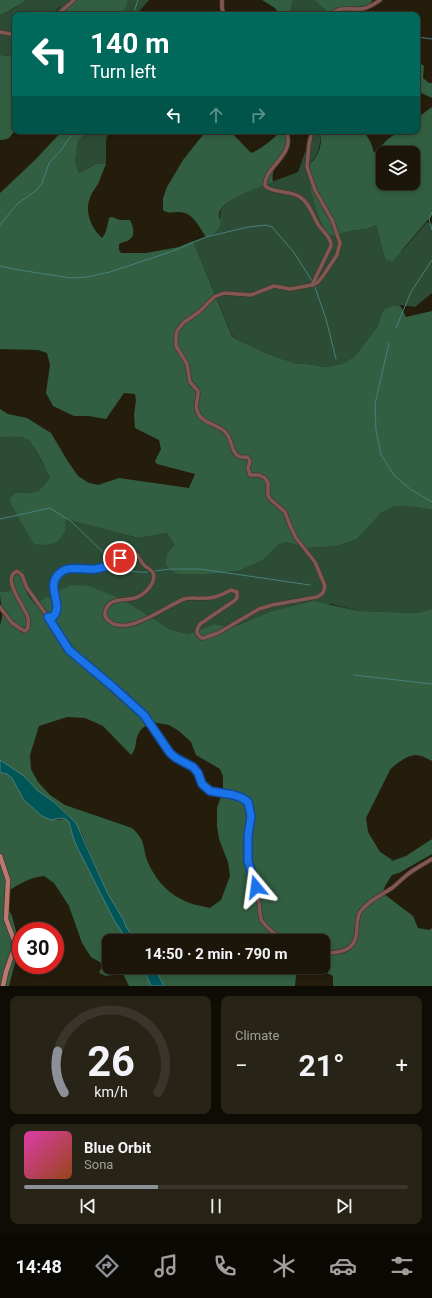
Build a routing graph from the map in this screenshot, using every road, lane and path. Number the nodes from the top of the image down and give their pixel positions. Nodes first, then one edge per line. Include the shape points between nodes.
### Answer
1 (74, 0) edge
2 (222, 0) edge
3 (380, 0) edge
4 (60, 12) edge
5 (223, 12) edge
6 (335, 12) edge
7 (0, 32) edge
8 (12, 34) edge
9 (287, 134) edge
10 (311, 134) edge
11 (312, 285) junction
12 (0, 607) edge
13 (48, 617) junction
14 (0, 856) edge
15 (432, 859) edge
16 (275, 934) edge
17 (330, 953) edge
18 (4, 986) edge

1 - 4 street
2 - 5 street
3 - 6 street via 366,8 340,8
7 - 8 street
9 - 11 street via 287,148 266,178 265,186 302,198 331,241 330,250
10 - 11 street via 307,167 340,243 337,255 318,282
11 - 13 street via 290,289 274,286 251,295 228,292 220,294 183,323 177,331 176,341 179,352 187,364 190,382 198,390 198,414 227,434 235,454 249,459 250,475 266,478 270,499 285,512 296,538 315,562 325,586 323,592 317,597 259,609 218,633 204,638 197,633 200,624 234,601 237,592 231,590 216,597 185,599 144,620 114,625 105,615 108,604 138,597 153,582 154,574 133,550 130,550 124,552 116,562 102,567 88,570 75,568 62,572 54,582 56,613 53,617
12 - 13 street via 17,627 25,631 28,628 28,617 18,601 11,582 11,576 17,571 22,575 26,588
13 - 16 street via 69,650 144,715 170,753 193,767 205,788 234,795 248,802 251,816 248,861 260,916
14 - 18 street via 8,880 6,918 15,942
15 - 17 street via 377,895 360,913 357,934 348,949

